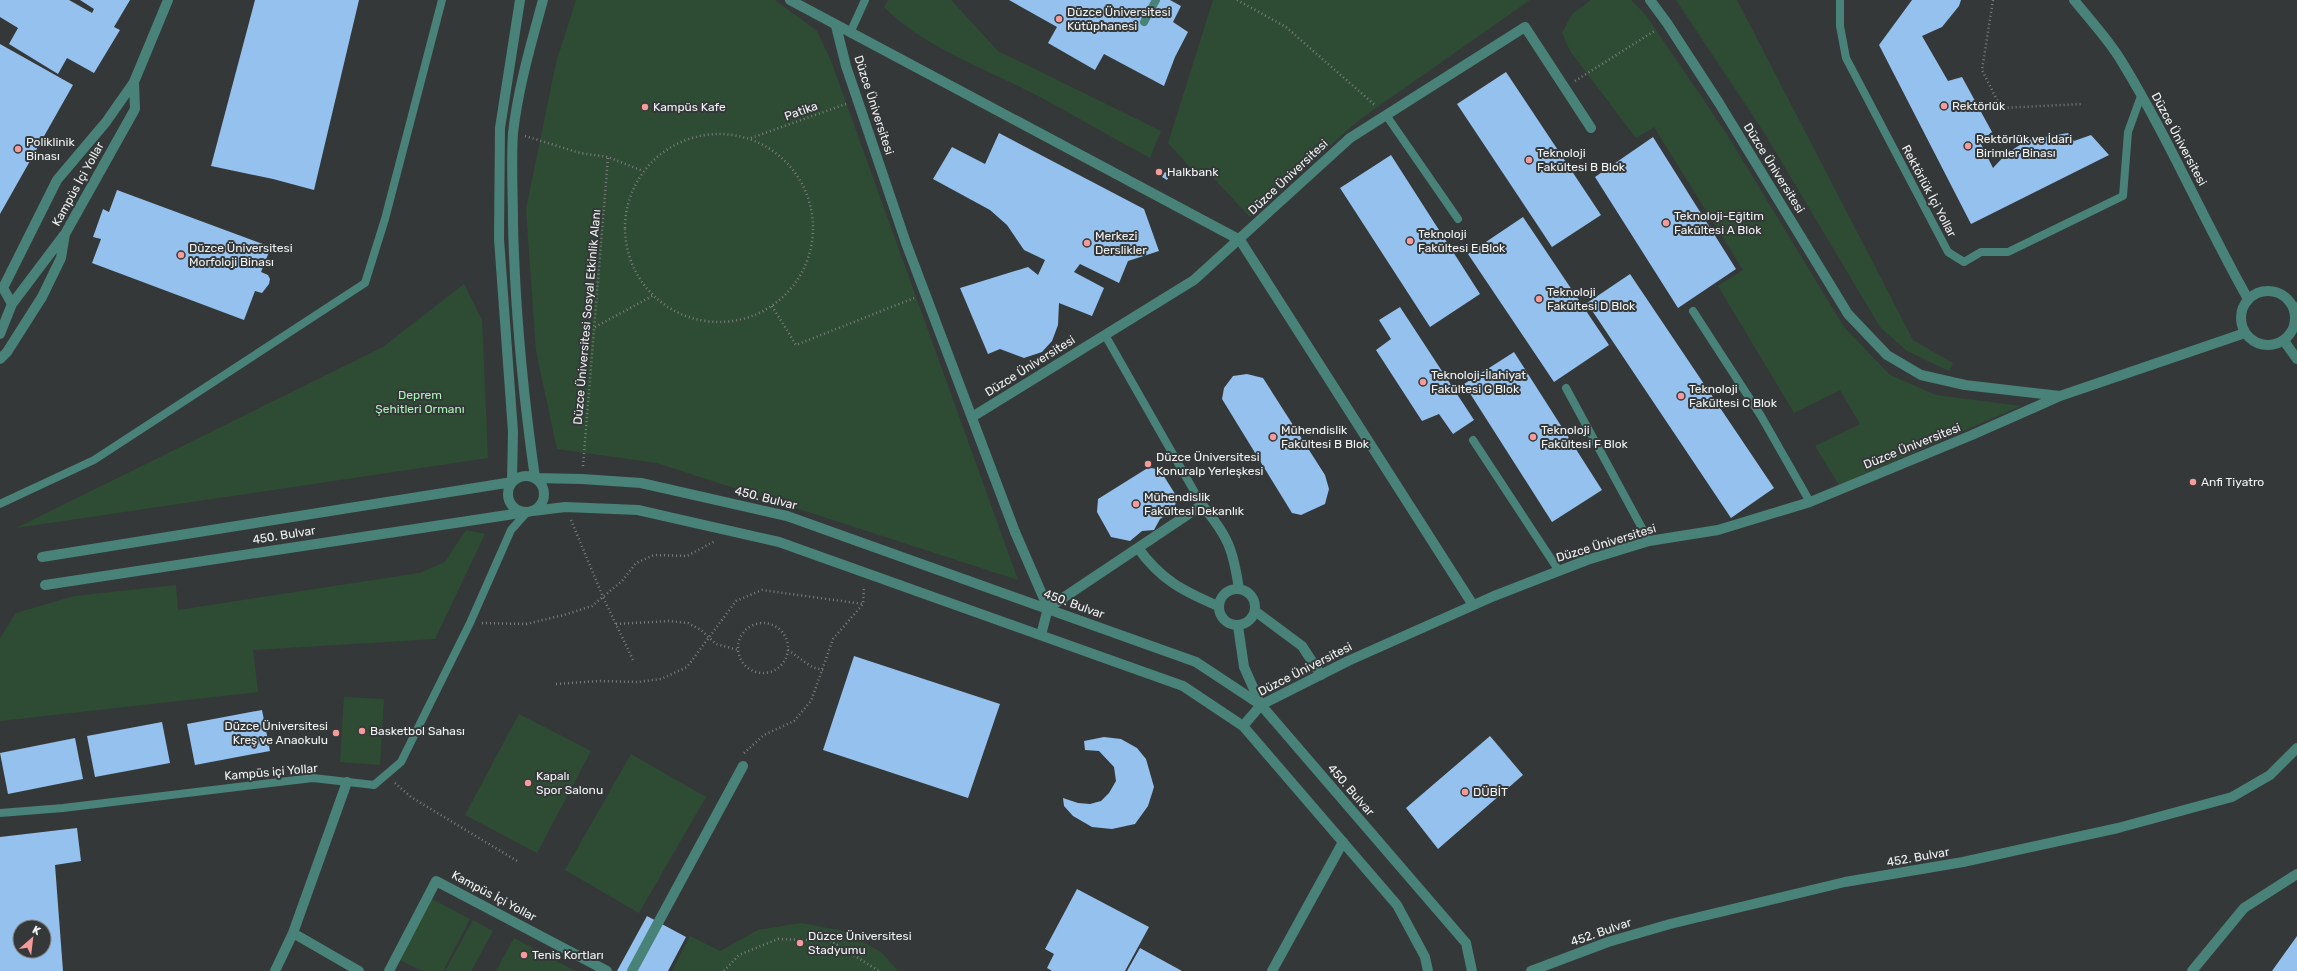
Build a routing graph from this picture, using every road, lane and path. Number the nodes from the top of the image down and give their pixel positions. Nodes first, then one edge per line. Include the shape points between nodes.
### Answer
1 (168, 0) edge
2 (442, 0) edge
3 (520, 0) edge
4 (543, 0) edge
5 (790, 0) edge
6 (865, 0) edge
7 (1156, 0) edge
8 (1237, 0) edge
9 (1650, 0) edge
10 (1840, 0) edge
11 (1993, 0) edge
12 (2074, 0) edge
13 (1144, 22) dead end
14 (1668, 23) junction
15 (836, 26) junction
16 (850, 33) junction
17 (134, 82) junction
18 (1565, 88) junction
19 (2141, 96) junction
20 (858, 100) junction
21 (2083, 104) dead end
22 (1386, 115) junction
23 (1591, 128) dead end
24 (513, 133) junction
25 (750, 139) junction
26 (608, 158) junction
27 (643, 172) junction
28 (1458, 219) dead end
29 (65, 234) junction
30 (1240, 240) junction
31 (925, 294) junction
32 (654, 295) junction
33 (2248, 299) junction
34 (12, 304) junction
35 (772, 306) junction
36 (2295, 308) edge
37 (1693, 311) dead end
38 (595, 328) junction
39 (2245, 333) junction
40 (0, 334) edge
41 (1105, 335) junction
42 (2284, 341) junction
43 (0, 358) edge
44 (2297, 359) edge
45 (1566, 388) dead end
46 (2060, 396) junction
47 (972, 417) junction
48 (1473, 440) dead end
49 (535, 478) junction
50 (582, 478) junction
51 (512, 482) junction
52 (1810, 502) junction
53 (0, 504) edge
54 (1202, 505) junction
55 (565, 507) junction
56 (530, 512) junction
57 (728, 530) junction
58 (1649, 541) junction
59 (1138, 548) junction
60 (42, 557) dead end
61 (1559, 571) junction
62 (864, 572) junction
63 (45, 585) dead end
64 (1239, 589) junction
65 (603, 597) junction
66 (863, 604) junction
67 (1473, 605) junction
68 (1218, 606) junction
69 (1048, 608) junction
70 (1255, 611) junction
71 (470, 623) junction
72 (616, 624) junction
73 (1238, 626) junction
74 (1041, 635) junction
75 (709, 636) junction
76 (738, 650) junction
77 (788, 650) junction
78 (633, 660) dead end
79 (823, 670) junction
80 (1321, 675) junction
81 (556, 684) dead end
82 (1261, 705) junction
83 (1243, 726) junction
84 (2297, 748) edge
85 (743, 766) joint
86 (386, 775) junction
87 (347, 782) junction
88 (0, 813) edge
89 (1343, 842) junction
90 (517, 861) dead end
91 (2297, 874) edge
92 (293, 933) junction
93 (275, 971) edge
94 (359, 971) edge
95 (390, 971) edge
96 (607, 971) edge
97 (632, 971) edge
98 (724, 971) edge
99 (879, 971) edge
100 (1272, 971) edge
101 (1428, 971) edge
102 (1472, 971) edge
103 (1531, 971) edge
104 (2192, 971) edge

1 - 17 street, Kampüs İçi Yollar
2 - 53 lane via 385,219 365,283 94,460
3 - 51 street via 500,128 499,239 514,432
4 - 24 street via 523,74
5 - 15 street
6 - 16 lane
7 - 13 lane
8 - 22 path via 1286,27
9 - 14 street, Düzce Üniversitesi
10 - 19 lane, Rektörlük İçi Yollar via 1840,26 1846,58 1948,252 1964,262 1982,252 2008,252 2123,196 2128,132
11 - 21 path via 1982,70 2001,108
12 - 19 street, Düzce Üniversitesi via 2121,61
14 - 18 path
14 - 46 street, Düzce Üniversitesi via 1848,314 1887,355 1921,375 1965,385
15 - 16 street
15 - 20 street, Düzce Üniversitesi
16 - 30 street
17 - 29 street, Kampüs İçi Yollar via 135,109
17 - 34 street, Kampüs İçi Yollar via 106,122 57,180 3,288
18 - 22 street, Düzce Üniversitesi via 1525,27
18 - 23 street, Düzce Üniversitesi
19 - 33 street, Düzce Üniversitesi via 2170,145 2215,240
20 - 25 path, Patika
20 - 31 street, Düzce Üniversitesi
22 - 28 lane
22 - 30 street, Düzce Üniversitesi via 1350,138
24 - 26 path via 580,153
24 - 49 street via 514,277 523,397
25 - 27 path via 721,133 691,138 665,150
25 - 35 path via 776,153 797,174 810,201 814,231 808,260 793,286
26 - 27 path
26 - 38 path, Düzce Üniversitesi Sosyal Etkinlik Alanı
27 - 32 path via 630,195 625,222 627,248 637,274
29 - 34 street
29 - 43 street, Kampüs İçi Yollar via 61,258 42,297 7,352
30 - 41 street, Düzce Üniversitesi via 1194,280
30 - 67 street
31 - 35 path via 796,345
31 - 47 street, Düzce Üniversitesi
32 - 35 path via 680,313 711,321 742,319
32 - 38 path
33 - 36 street via 2265,291 2274,292 2285,297
33 - 39 street via 2240,316
34 - 40 street
36 - 42 street via 2294,327
37 - 52 lane via 1761,416
38 - 50 path, Düzce Üniversitesi Sosyal Etkinlik Alanı
39 - 42 street via 2258,344 2276,345
39 - 46 street, Düzce Üniversitesi
41 - 47 street, Düzce Üniversitesi
41 - 54 lane
42 - 44 street
45 - 58 lane
46 - 52 street, Düzce Üniversitesi
47 - 69 street, Düzce Üniversitesi
48 - 61 lane
49 - 50 street, 450. Bulvar
49 - 51 street via 523,476
49 - 56 street via 544,492 541,503
50 - 69 street, 450. Bulvar via 641,483 787,516
51 - 56 street via 508,500 516,509
51 - 60 street, 450. Bulvar
52 - 58 street, Düzce Üniversitesi via 1718,530
54 - 59 street
54 - 64 street via 1221,527 1234,555
55 - 56 street, 450. Bulvar
55 - 57 street, 450. Bulvar via 638,510
55 - 65 path
56 - 63 street, 450. Bulvar
56 - 71 lane, Kampüs içi Yollar via 511,530
57 - 62 street, 450. Bulvar via 780,542
57 - 65 path via 711,545 687,556 654,555 636,562 622,581
58 - 61 street, Düzce Üniversitesi
59 - 68 street via 1152,567 1186,593
59 - 69 street
61 - 67 street, Düzce Üniversitesi
62 - 66 path
62 - 74 street, 450. Bulvar
64 - 68 street via 1233,589 1223,595
64 - 70 street via 1250,594 1256,605
65 - 71 path via 592,606 526,624
65 - 72 path
66 - 75 path via 762,590 736,601
66 - 79 path via 833,639
67 - 80 street, Düzce Üniversitesi
68 - 73 street via 1222,618
69 - 74 street
69 - 82 street, 450. Bulvar via 1196,662
70 - 73 street via 1249,622
70 - 80 street via 1302,646
71 - 86 lane, Kampüs içi Yollar via 401,762
72 - 75 path via 669,621 688,623
72 - 78 path
73 - 82 street via 1244,667
74 - 83 street, 450. Bulvar via 1184,686
75 - 76 path via 716,644
75 - 81 path via 687,667 661,679
76 - 77 path via 745,665 759,672 775,670 786,658
76 - 77 path via 739,642 748,628 763,622 779,628 786,638
77 - 79 path via 812,667
79 - 85 path via 811,701 794,721 764,735 745,751
80 - 82 street, Düzce Üniversitesi
82 - 83 street, Düzce Üniversitesi
82 - 102 street, 450. Bulvar via 1466,943
83 - 89 street, 450. Bulvar
84 - 103 street, 452. Bulvar via 2270,776 2232,797 2118,828 1963,862 1845,882 1670,924 1608,942
85 - 97 street
86 - 87 lane, Kampüs içi Yollar via 374,785
86 - 90 path via 411,797
87 - 88 lane, Kampüs içi Yollar via 313,778 63,808
87 - 92 street
89 - 100 street
89 - 101 street, 450. Bulvar via 1397,905 1426,958
91 - 104 street via 2244,908
92 - 93 street
92 - 94 street
95 - 96 street, Kampüs İçi Yollar via 436,881
98 - 99 path via 739,955 778,939 831,941

